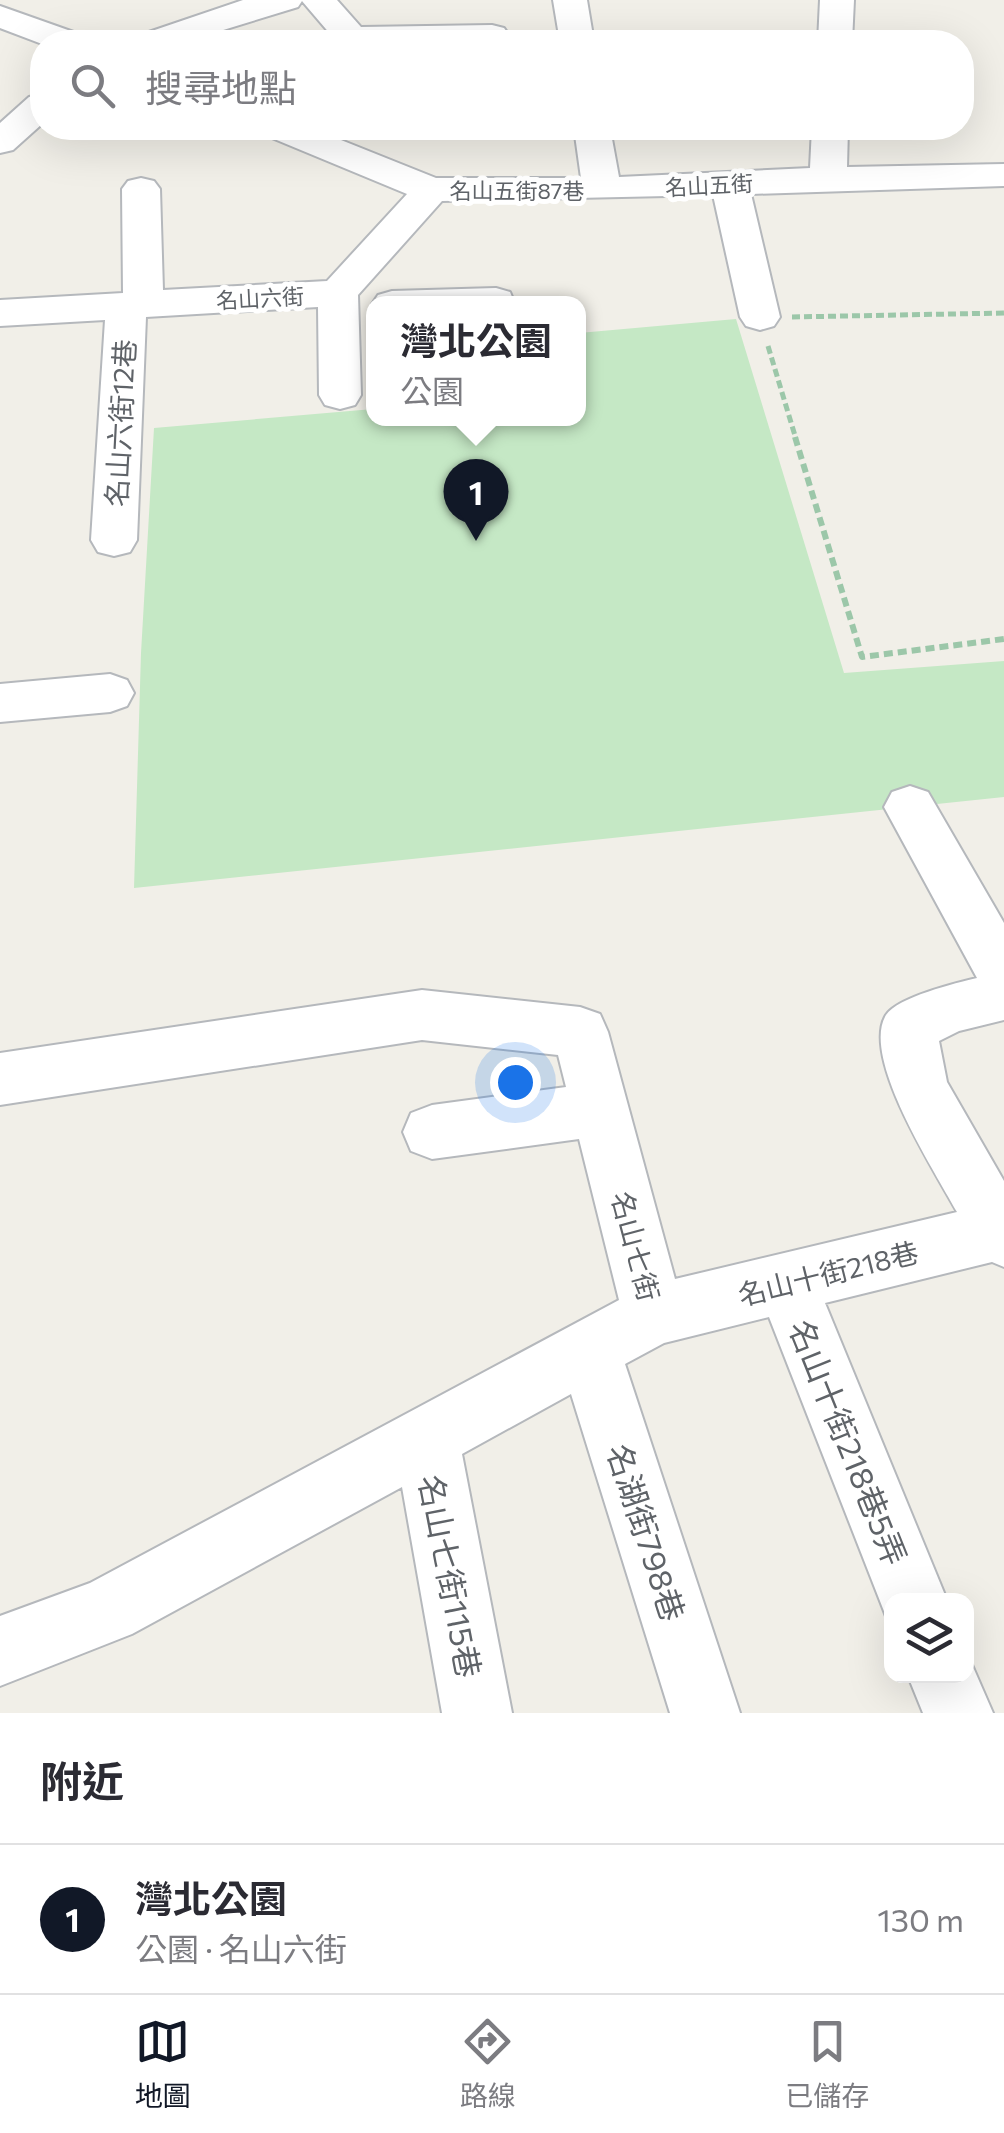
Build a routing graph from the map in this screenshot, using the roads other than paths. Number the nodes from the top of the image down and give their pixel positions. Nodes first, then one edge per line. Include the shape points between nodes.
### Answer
1 (286, 0) edge
2 (318, 0) edge
3 (570, 0) edge
4 (837, 0) edge
5 (0, 16) edge
6 (38, 30) edge
7 (186, 30) edge
8 (345, 30) edge
9 (576, 30) edge
10 (836, 30) edge
11 (24, 107) edge
12 (309, 140) edge
13 (594, 140) edge
14 (830, 140) edge
15 (0, 142) edge
16 (1004, 175) edge
17 (828, 179) junction
18 (730, 184) junction
19 (141, 189) dead end
20 (602, 189) junction
21 (431, 190) junction
22 (351, 301) edge
23 (134, 305) junction
24 (0, 313) edge
25 (760, 317) road end
26 (340, 395) dead end
27 (114, 540) dead end
28 (110, 693) dead end
29 (0, 703) edge
30 (910, 807) dead end
31 (1004, 974) edge
32 (1004, 996) edge
33 (0, 1079) edge
34 (600, 1110) junction
35 (432, 1132) dead end
36 (1002, 1234) edge
37 (786, 1283) junction
38 (654, 1315) junction
39 (588, 1350) junction
40 (426, 1438) junction
41 (910, 1593) edge
42 (0, 1652) edge
43 (946, 1683) edge
44 (477, 1713) edge
45 (706, 1713) edge
46 (958, 1713) edge

1 - 7 street
2 - 8 street
3 - 9 street
4 - 10 street
5 - 6 street
11 - 15 street
12 - 21 street
13 - 20 street
14 - 17 street
16 - 17 street, 名山五街
17 - 18 street, 名山五街
18 - 20 street, 名山五街
18 - 25 street
19 - 23 street, 名山六街12巷
20 - 21 street, 名山五街87巷
21 - 22 street, 名山六街
22 - 23 street, 名山六街
22 - 26 street
23 - 24 street, 名山六街
23 - 27 street, 名山六街12巷
28 - 29 street
30 - 31 street
32 - 36 street via 950,1008 908,1029 919,1088
33 - 34 street, 名山七街 via 422,1016 580,1032
34 - 35 street
34 - 38 street, 名山七街
36 - 37 street, 名山十街218巷
37 - 38 street, 名山十街218巷
37 - 41 street, 名山十街218巷5弄
38 - 39 street, 名山七街
39 - 40 street, 名山七街
39 - 45 street, 名湖街798巷
40 - 42 street, 名山七街 via 108,1610
40 - 44 street, 名山七街115巷
43 - 46 street

